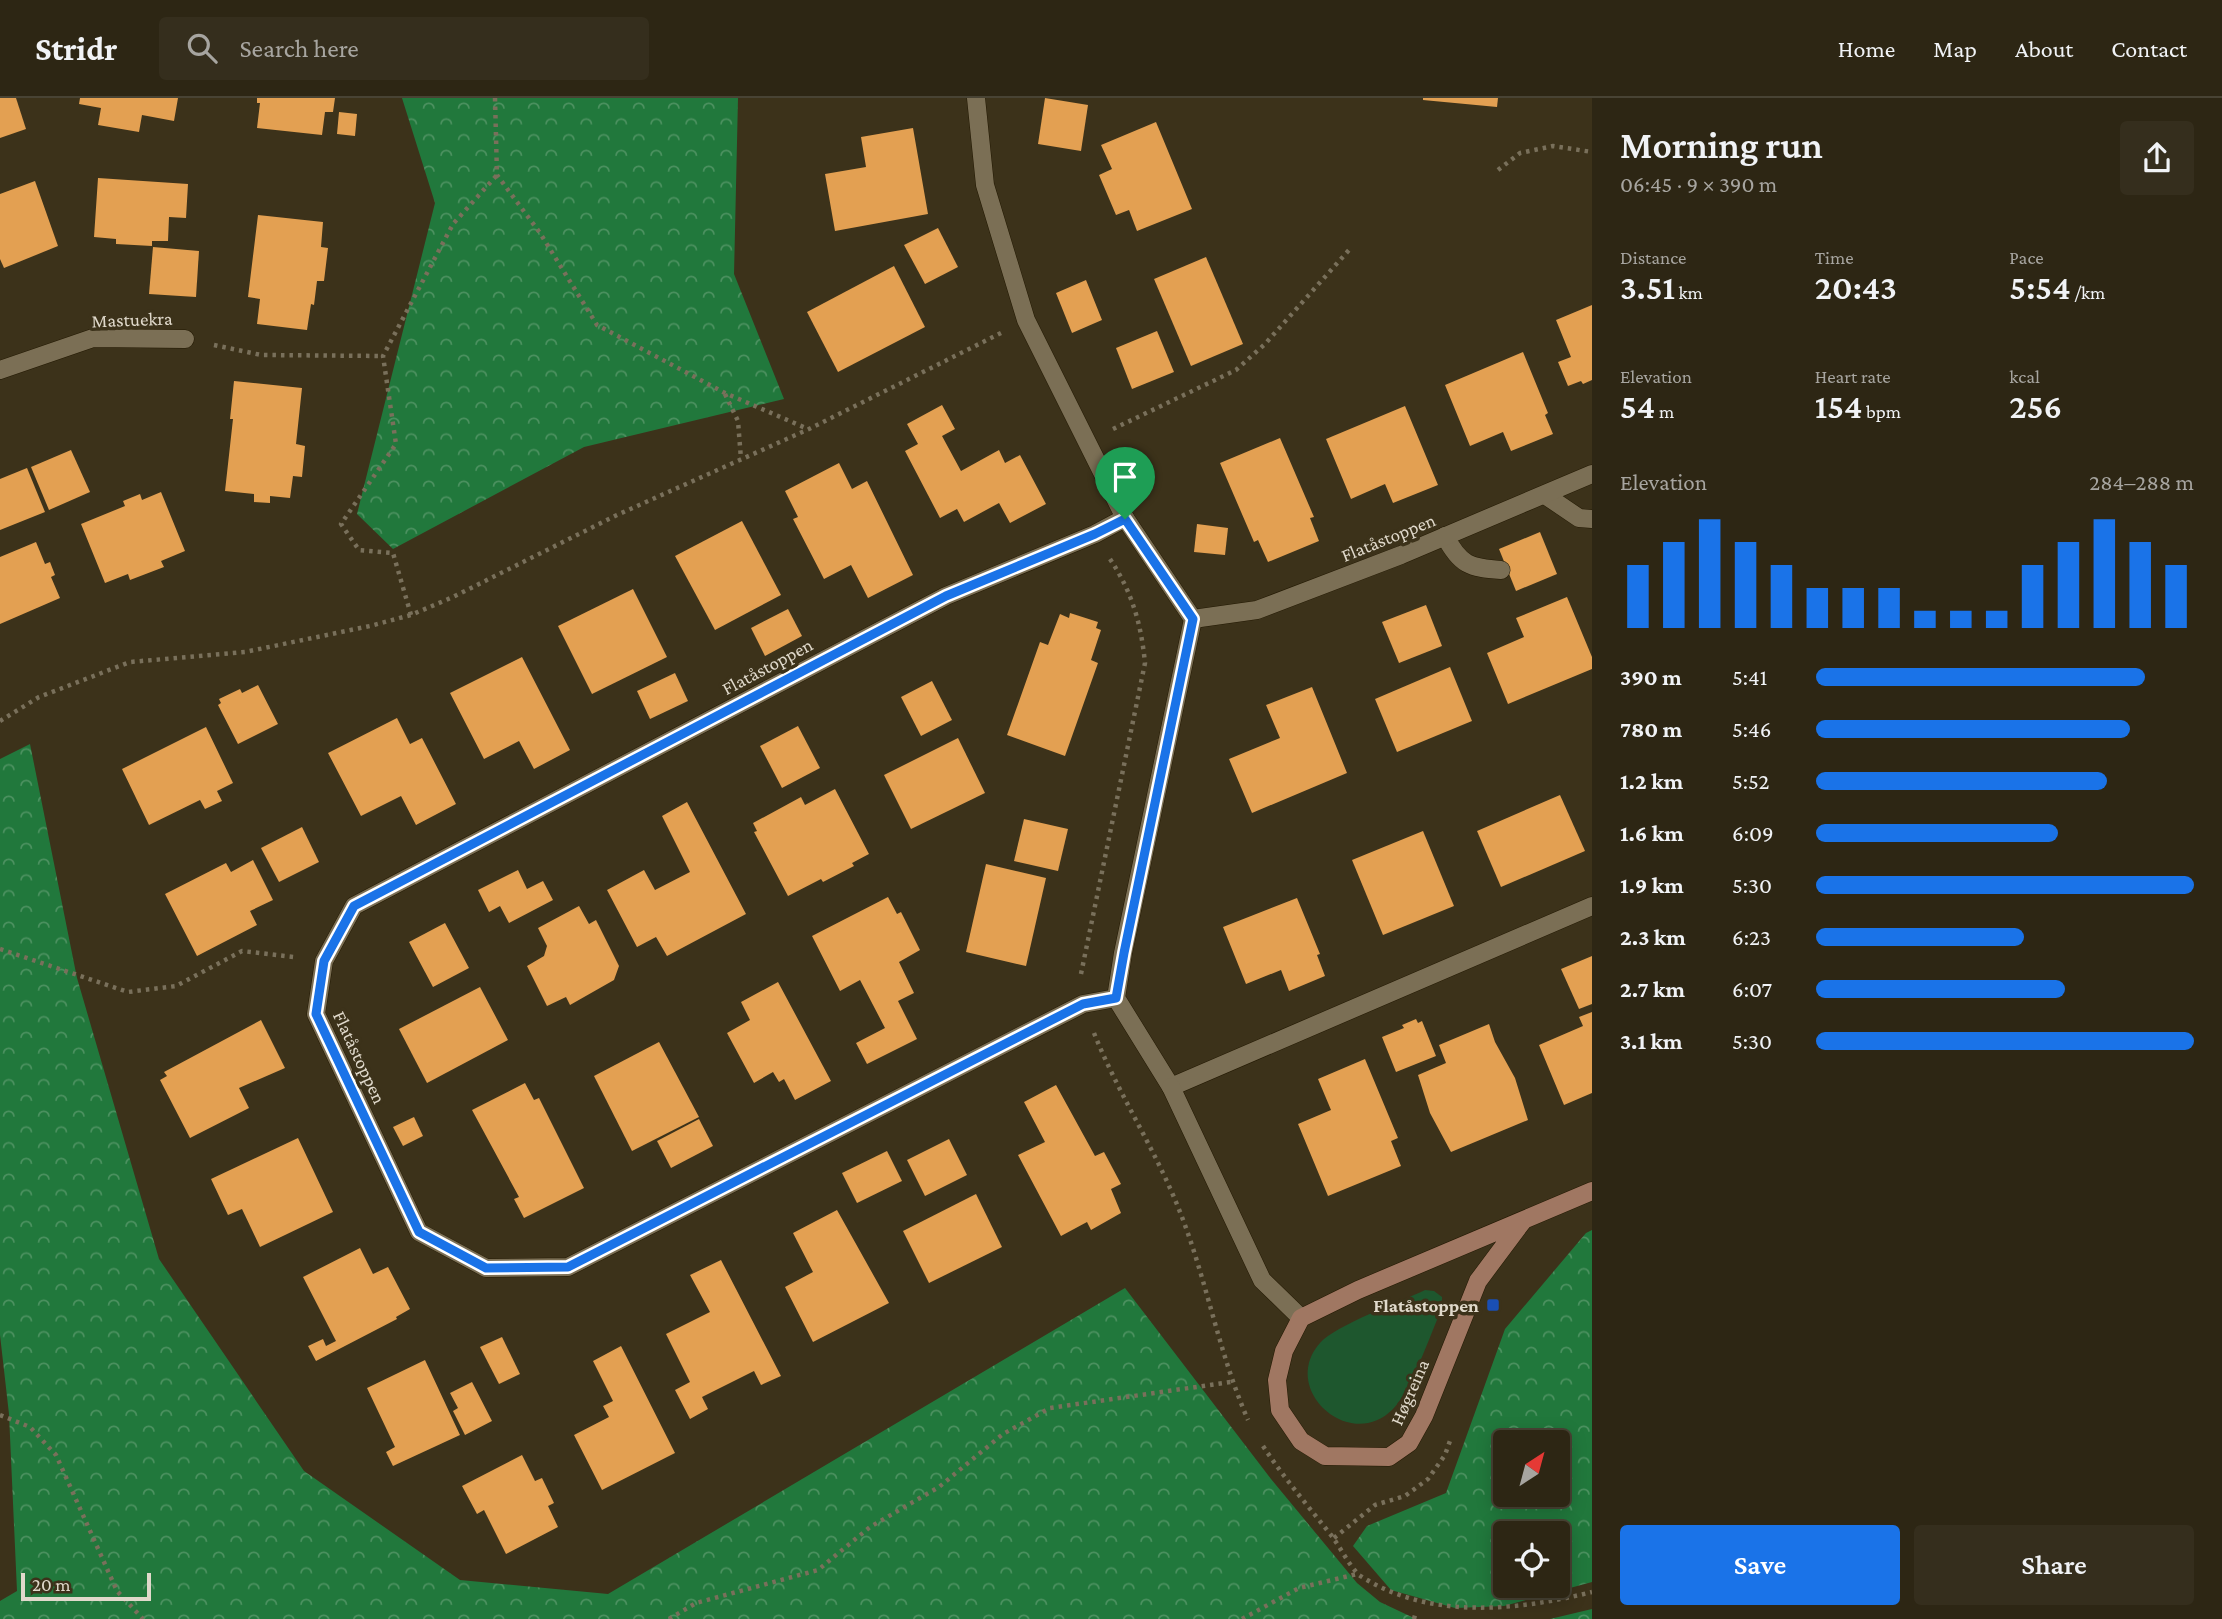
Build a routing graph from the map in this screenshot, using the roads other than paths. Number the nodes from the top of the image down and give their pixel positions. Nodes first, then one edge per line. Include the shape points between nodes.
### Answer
1 (976, 98) edge
2 (185, 339) road end
3 (0, 370) edge
4 (1592, 474) edge
5 (1545, 495) junction
6 (1125, 519) junction
7 (1592, 519) edge
8 (1445, 536) junction
9 (1501, 570) dead end
10 (1193, 619) junction
11 (1592, 906) edge
12 (1116, 998) junction
13 (1171, 1087) junction
14 (1592, 1191) edge
15 (1522, 1222) junction
16 (1301, 1318) junction

1 - 6 street via 985,185 1027,320
2 - 3 street, Mastuekra via 93,338
4 - 5 street, Flatåstoppen
5 - 7 street via 1579,518
5 - 8 street, Flatåstoppen
6 - 10 street
6 - 12 street, Flatåstoppen via 946,596 354,906 324,961 316,1014 419,1232 486,1268 568,1267 1083,1004
8 - 9 street via 1455,555 1474,568
8 - 10 street, Flatåstoppen via 1257,610
10 - 12 street
11 - 13 street
12 - 13 street
13 - 16 street via 1262,1280
14 - 15 street, Høgreina
15 - 16 street, Høgreina
15 - 16 street, Høgreina via 1478,1281 1409,1443 1389,1457 1325,1456 1301,1441 1280,1410 1277,1380 1284,1351

